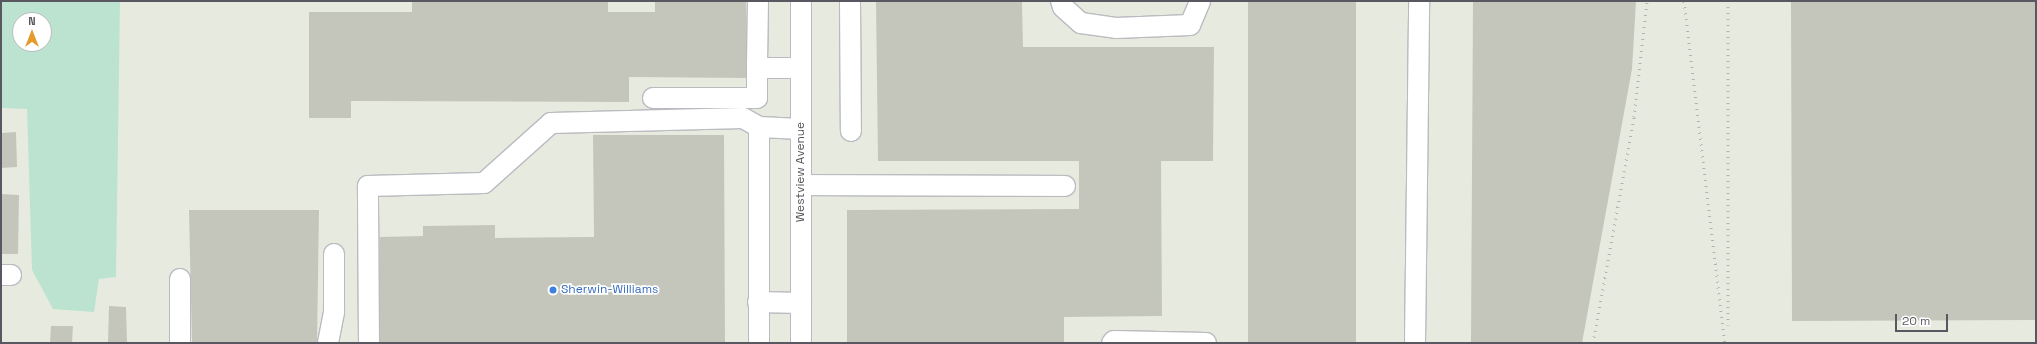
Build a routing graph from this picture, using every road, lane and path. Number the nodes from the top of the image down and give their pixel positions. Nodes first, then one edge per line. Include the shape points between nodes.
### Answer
1 (758, 1) edge
2 (800, 1) edge
3 (850, 1) edge
4 (1060, 1) edge
5 (1200, 1) edge
6 (1419, 1) edge
7 (757, 68) junction
8 (800, 68) junction
9 (653, 98) dead end
10 (759, 127) junction
11 (800, 129) junction
12 (851, 131) dead end
13 (800, 185) junction
14 (1065, 186) dead end
15 (334, 254) dead end
16 (180, 279) dead end
17 (758, 302) junction
18 (800, 303) junction
19 (180, 343) edge
20 (328, 343) edge
21 (369, 343) edge
22 (759, 343) edge
23 (800, 343) edge
24 (1112, 343) edge
25 (1206, 343) edge
26 (1415, 343) edge

1 - 7 street
2 - 8 street, Westview Avenue
3 - 12 street
4 - 5 street via 1081,23 1116,28 1190,25
6 - 26 street
7 - 8 street
7 - 9 street via 757,98
8 - 11 street, Westview Avenue
10 - 11 street
10 - 17 street
10 - 21 street via 743,118 551,123 484,183 368,186
11 - 13 street, Westview Avenue
13 - 14 street
13 - 18 street, Westview Avenue
15 - 20 street via 334,312
16 - 19 street
17 - 18 street
17 - 22 street
18 - 23 street, Westview Avenue
24 - 25 street

